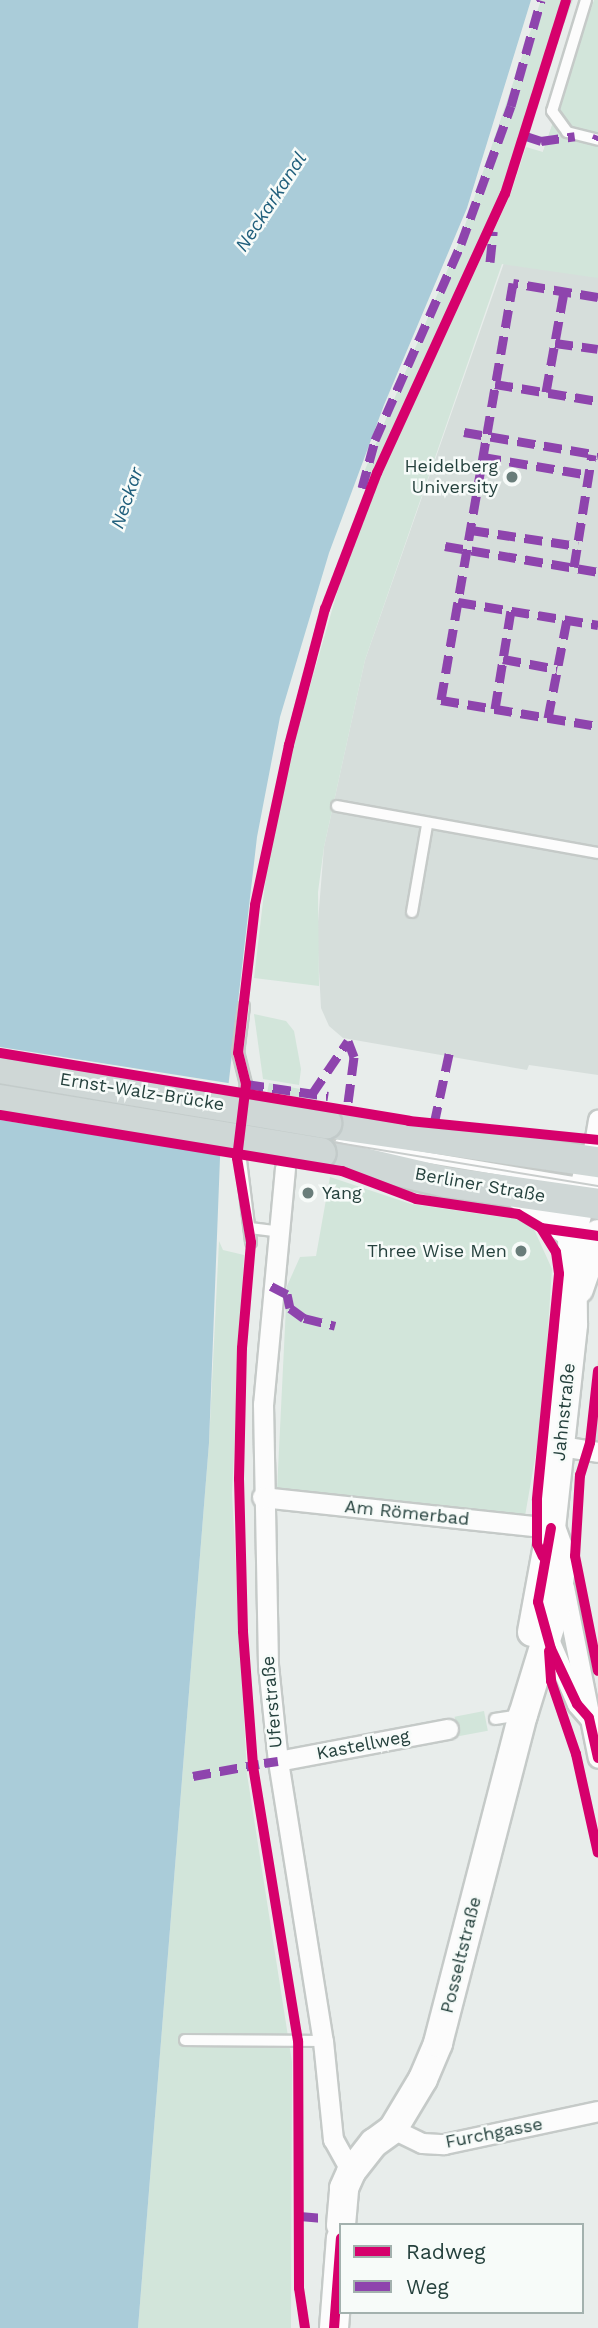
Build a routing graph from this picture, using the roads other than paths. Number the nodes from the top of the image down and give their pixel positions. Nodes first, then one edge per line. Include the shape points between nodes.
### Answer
1 (586, 0) edge
2 (598, 140) edge
3 (337, 806) dead end
4 (427, 825) junction
5 (598, 853) edge
6 (412, 912) dead end
7 (244, 1006) dead end
8 (0, 1069) edge
9 (0, 1100) edge
10 (598, 1120) edge
11 (324, 1137) junction
12 (285, 1168) dead end
13 (592, 1181) edge
14 (515, 1192) junction
15 (250, 1228) junction
16 (276, 1231) junction
17 (585, 1234) edge
18 (251, 1242) dead end
19 (561, 1446) junction
20 (598, 1452) edge
21 (262, 1497) junction
22 (551, 1528) junction
23 (562, 1577) junction
24 (538, 1602) junction
25 (548, 1641) junction
26 (523, 1714) junction
27 (593, 1717) edge
28 (495, 1719) dead end
29 (448, 1729) dead end
30 (598, 1758) edge
31 (278, 1761) junction
32 (185, 2040) dead end
33 (323, 2040) junction
34 (598, 2111) edge
35 (393, 2129) junction
36 (351, 2172) junction
37 (343, 2223) edge
38 (344, 2223) edge
39 (339, 2264) edge
40 (334, 2328) edge

1 - 2 lane via 552,111 567,132
3 - 4 lane
4 - 5 lane
4 - 6 lane
7 - 15 lane via 238,1053 246,1084 237,1158
8 - 11 main road, Ernst-Walz-Brücke, bridge
9 - 11 main road, Ernst-Walz-Brücke, bridge
10 - 13 street, Jahnstraße
11 - 13 main road, Berliner Straße
11 - 14 main road, Berliner Straße via 446,1182
12 - 16 street, Uferstraße
13 - 14 main road, Berliner Straße
13 - 17 street, Jahnstraße
14 - 17 street
15 - 16 lane
15 - 18 lane
16 - 21 street, Uferstraße via 266,1343
17 - 19 street, Jahnstraße
19 - 20 street
19 - 22 street, Jahnstraße
21 - 22 street, Am Römerbad
21 - 31 street, Uferstraße via 268,1664
22 - 23 street, Jahnstraße via 562,1558
22 - 24 street, Jahnstraße
23 - 25 street, Jahnstraße
23 - 27 street, Jahnstraße
24 - 25 street, Jahnstraße
24 - 26 street, Posseltstraße via 523,1676
25 - 26 street, Posseltstraße
25 - 27 street, Jahnstraße via 576,1704
26 - 28 lane
26 - 35 street, Posseltstraße via 438,2043 419,2088
27 - 30 street, Jahnstraße
29 - 31 street, Kastellweg
31 - 33 street, Uferstraße
32 - 33 lane
33 - 36 street, Uferstraße via 333,2139
34 - 35 street, Furchgasse via 444,2144 422,2143
35 - 36 street, Posseltstraße via 374,2143
35 - 38 street
36 - 37 street via 344,2188
39 - 40 street

